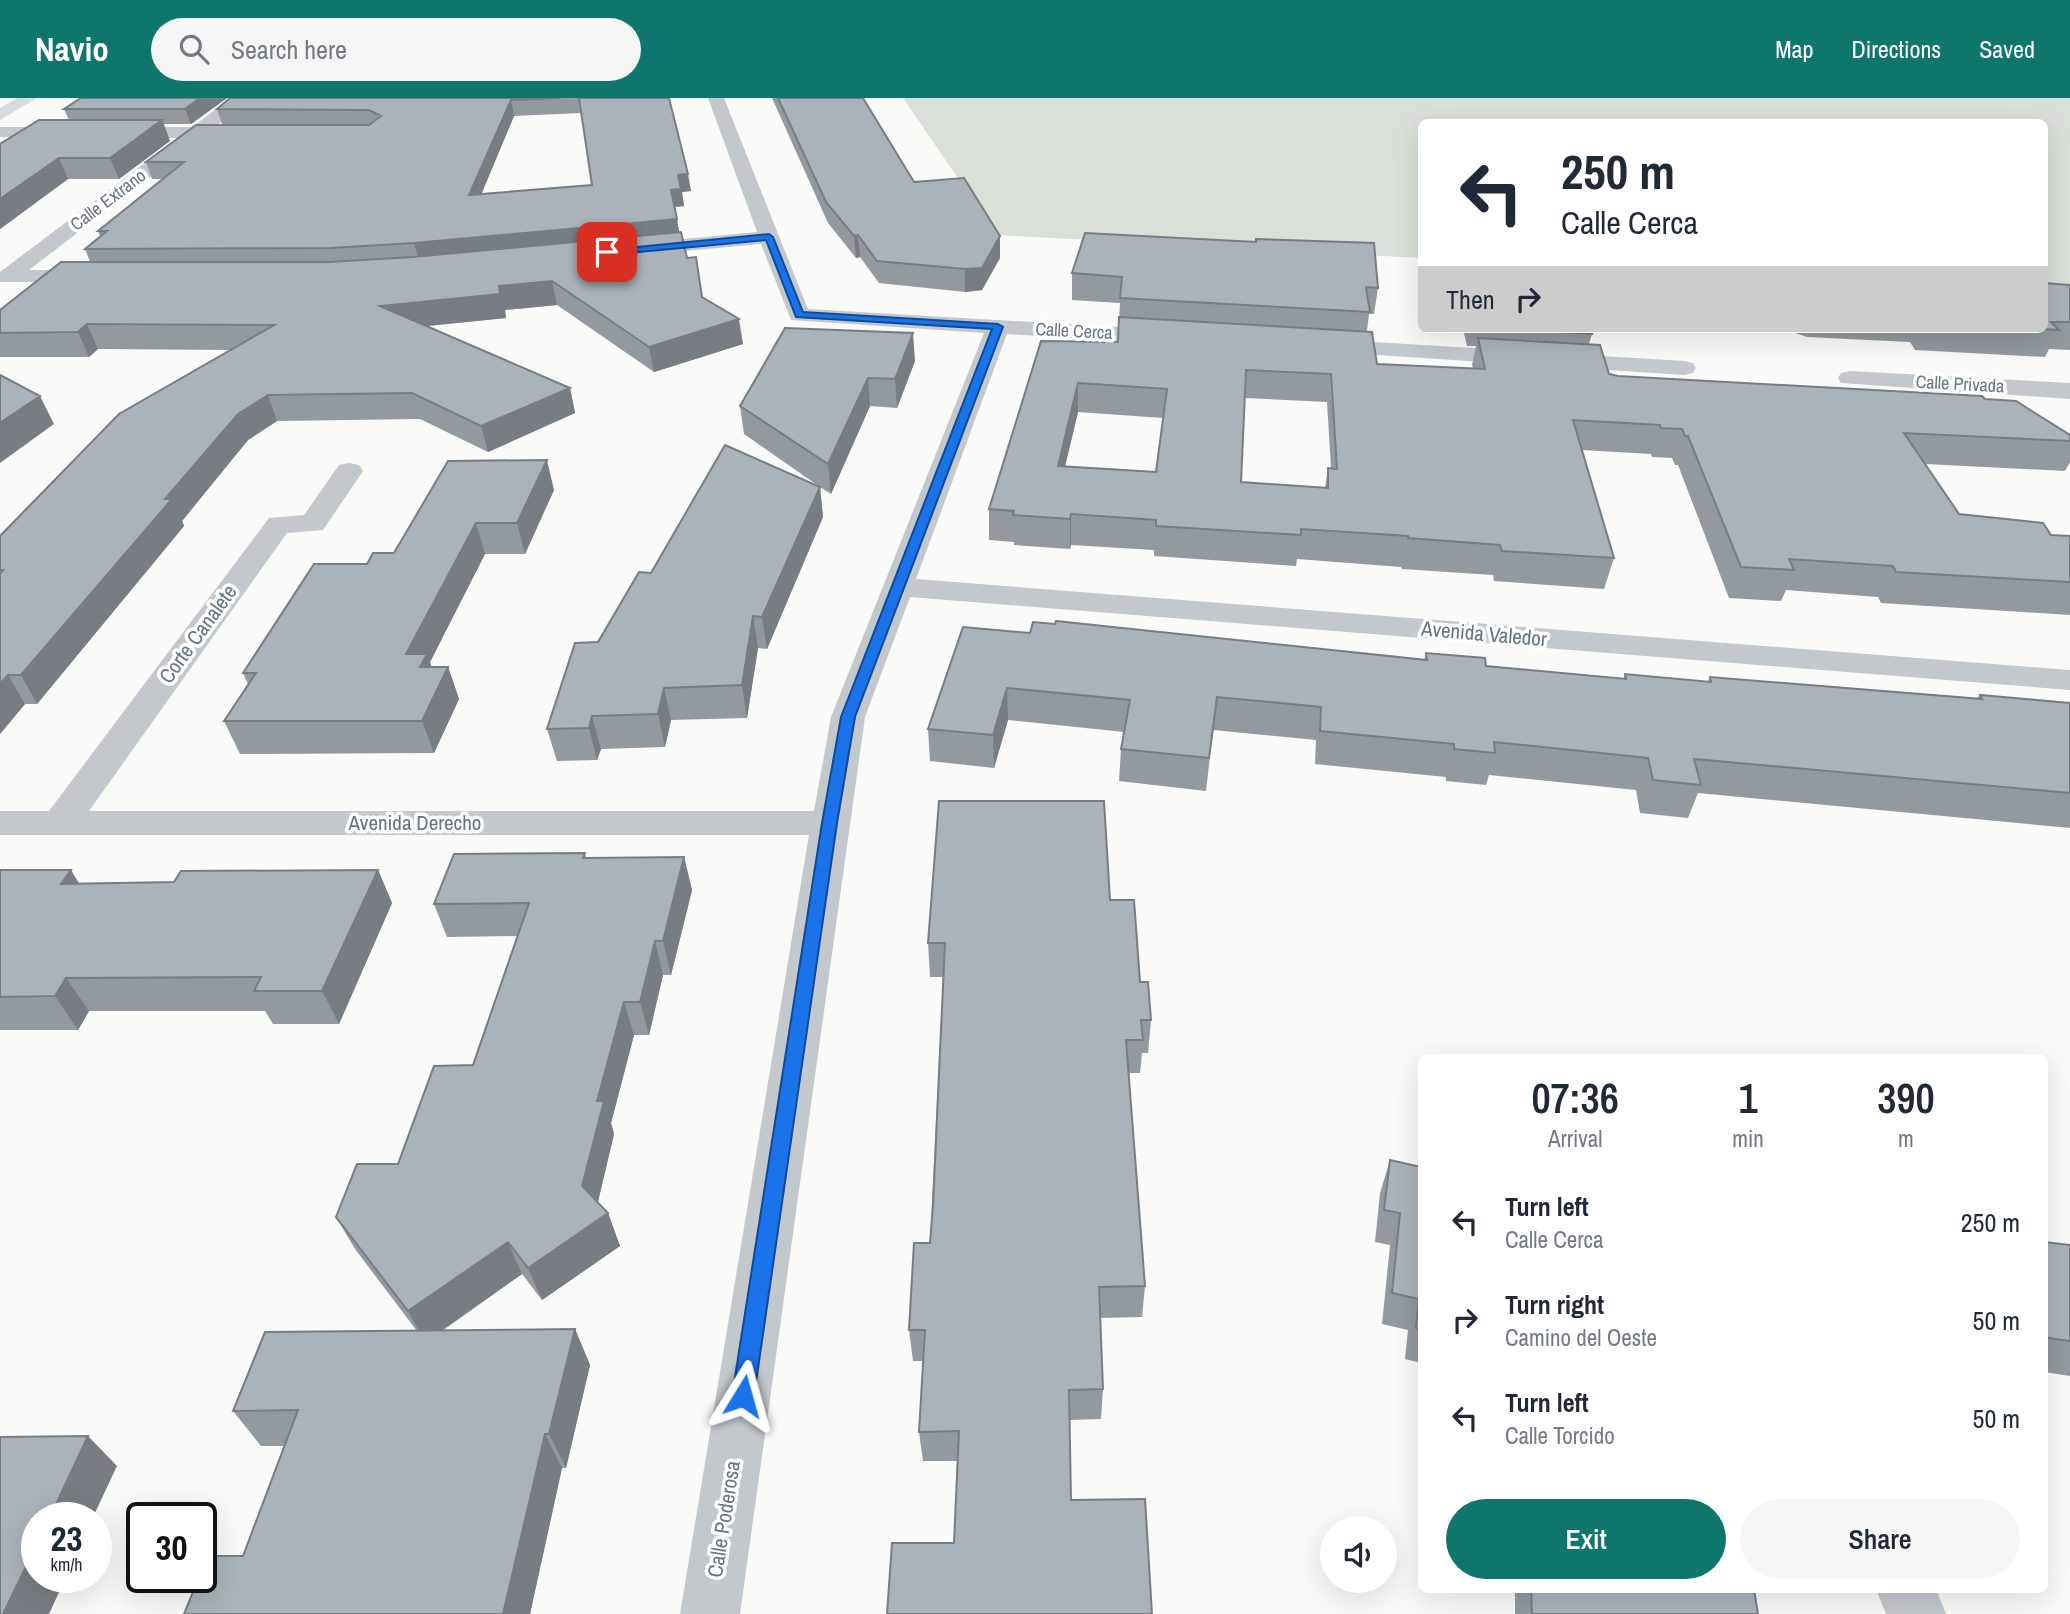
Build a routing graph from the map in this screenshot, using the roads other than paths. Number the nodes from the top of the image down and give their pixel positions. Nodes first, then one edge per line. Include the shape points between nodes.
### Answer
1 (29, 98) edge
2 (243, 98) edge
3 (716, 98) edge
4 (0, 115) edge
5 (0, 132) edge
6 (196, 133) junction
7 (251, 133) edge
8 (769, 237) junction
9 (607, 252) edge
10 (117, 277) edge
11 (998, 327) junction
12 (1190, 338) edge
13 (1300, 345) edge
14 (1684, 368) dead end
15 (1850, 378) dead end
16 (2070, 391) edge
17 (349, 471) dead end
18 (897, 587) junction
19 (2070, 680) edge
20 (0, 823) edge
21 (60, 823) junction
22 (830, 823) junction
23 (1908, 1593) edge
24 (710, 1614) edge
25 (1916, 1614) edge

1 - 4 main road
2 - 6 street, Calle Extrano
3 - 8 street
5 - 6 street
6 - 7 street
6 - 10 street, Calle Extrano via 7,277
8 - 9 street
8 - 11 street, Calle Cerca via 799,315
11 - 12 street, Calle Cerca
11 - 18 street, Calle Poderosa
13 - 14 street
15 - 16 street, Calle Privada
17 - 21 street, Corte Canalete via 313,524 279,524
18 - 19 street, Avenida Valedor
18 - 22 street, Calle Poderosa via 848,717
20 - 21 street, Avenida Derecho
21 - 22 street, Avenida Derecho
22 - 24 street, Calle Poderosa
23 - 25 street

